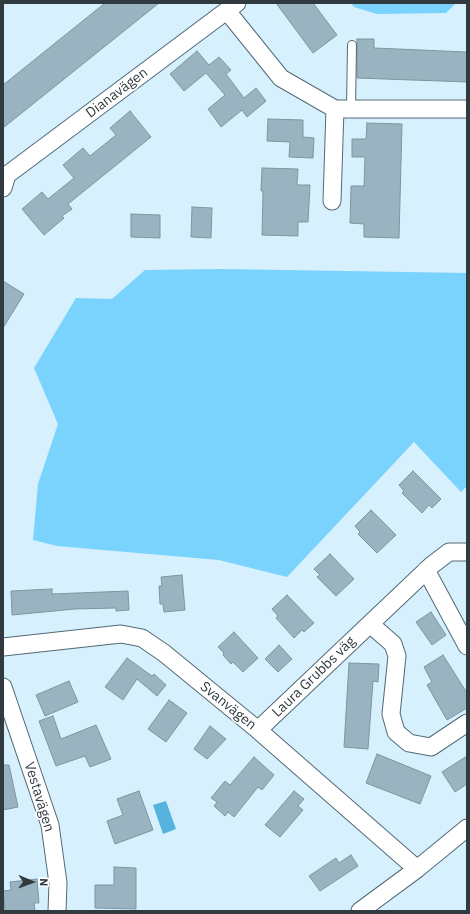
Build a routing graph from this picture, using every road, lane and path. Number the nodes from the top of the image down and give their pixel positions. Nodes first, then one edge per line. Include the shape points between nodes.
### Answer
1 (232, 7) edge
2 (352, 45) dead end
3 (343, 109) junction
4 (467, 109) edge
5 (4, 179) edge
6 (332, 201) dead end
7 (467, 552) edge
8 (426, 570) junction
9 (370, 624) junction
10 (467, 646) edge
11 (3, 647) edge
12 (3, 687) edge
13 (467, 723) edge
14 (258, 730) junction
15 (467, 828) edge
16 (417, 869) junction
17 (57, 911) edge
18 (360, 911) edge

1 - 3 street, Dianavägen via 280,78
1 - 5 street, Dianavägen
2 - 3 lane
3 - 4 street, Dianavägen
3 - 6 street
7 - 8 street, Laura Grubbs väg via 448,552
8 - 9 street, Laura Grubbs väg
8 - 10 street
9 - 13 street via 392,644 397,656 391,714 396,732 409,743 431,747
9 - 14 street, Laura Grubbs väg
11 - 14 street, Svanvägen via 121,634 142,638
12 - 17 street, Vestavägen via 50,825 58,883
14 - 16 street, Svanvägen
15 - 16 street
16 - 18 street

